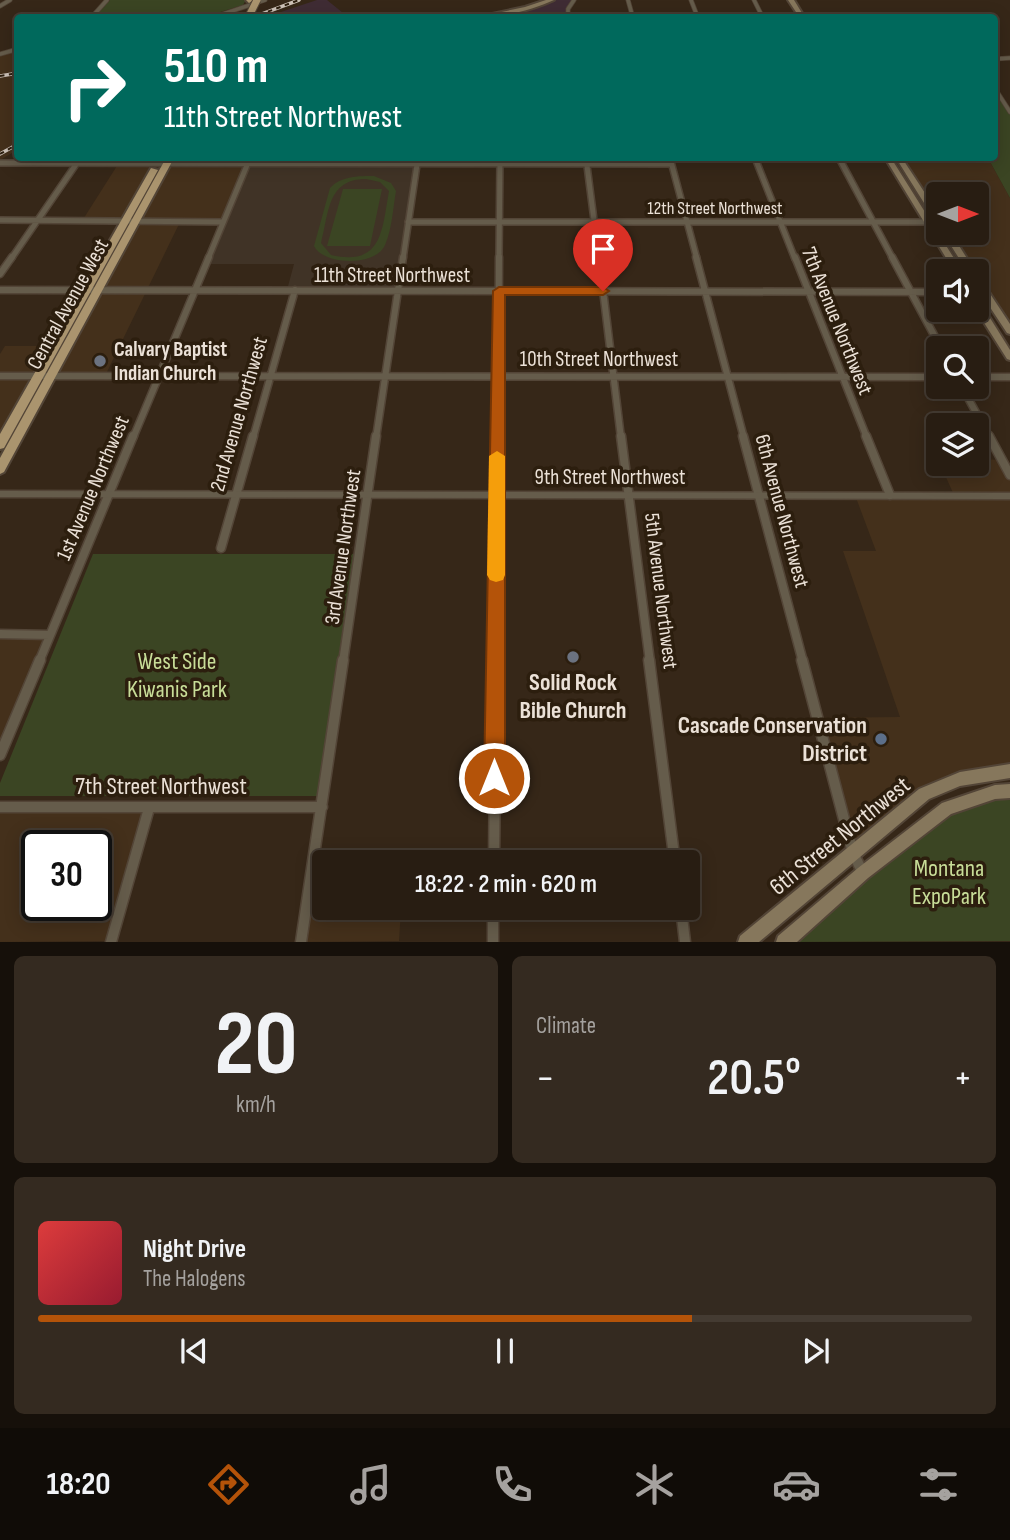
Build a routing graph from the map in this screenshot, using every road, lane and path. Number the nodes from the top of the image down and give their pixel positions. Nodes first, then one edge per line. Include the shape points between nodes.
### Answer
1 (10, 0) edge
2 (107, 0) edge
3 (265, 0) edge
4 (551, 0) edge
5 (0, 6) edge
6 (95, 14) edge
7 (223, 14) edge
8 (507, 14) edge
9 (998, 93) edge
10 (1010, 112) edge
11 (53, 161) edge
12 (78, 161) edge
13 (163, 161) edge
14 (249, 161) edge
15 (333, 161) edge
16 (417, 161) edge
17 (500, 161) edge
18 (586, 161) edge
19 (670, 161) edge
20 (756, 161) edge
21 (841, 161) edge
22 (890, 161) edge
23 (900, 161) edge
24 (0, 163) edge
25 (926, 202) edge
26 (926, 219) edge
27 (0, 220) edge
28 (37, 220) junction
29 (130, 221) junction
30 (687, 221) junction
31 (223, 222) junction
32 (408, 222) junction
33 (499, 222) junction
34 (593, 222) junction
35 (780, 222) junction
36 (874, 222) junction
37 (926, 222) edge
38 (0, 274) edge
39 (0, 290) edge
40 (92, 290) junction
41 (295, 290) junction
42 (194, 291) junction
43 (398, 291) junction
44 (499, 291) junction
45 (603, 291) junction
46 (705, 292) junction
47 (808, 292) junction
48 (911, 292) junction
49 (926, 292) edge
50 (989, 303) edge
51 (988, 322) edge
52 (1010, 331) edge
53 (935, 336) edge
54 (1010, 357) edge
55 (159, 375) junction
56 (0, 376) edge
57 (45, 376) junction
58 (270, 376) junction
59 (386, 376) junction
60 (498, 376) junction
61 (614, 376) junction
62 (728, 377) junction
63 (841, 377) junction
64 (926, 377) edge
65 (989, 377) edge
66 (1010, 377) edge
67 (969, 399) edge
68 (0, 446) edge
69 (0, 470) edge
70 (1010, 475) edge
71 (0, 494) edge
72 (109, 494) junction
73 (236, 494) junction
74 (368, 495) junction
75 (497, 495) junction
76 (629, 495) junction
77 (759, 495) junction
78 (890, 495) junction
79 (1010, 496) edge
80 (221, 548) dead end
81 (0, 634) edge
82 (50, 635) junction
83 (0, 755) edge
84 (1010, 771) edge
85 (1010, 791) edge
86 (0, 807) edge
87 (149, 807) junction
88 (322, 807) junction
89 (494, 850) edge
90 (673, 850) edge
91 (853, 853) junction
92 (863, 873) junction
93 (493, 920) edge
94 (682, 920) edge
95 (111, 942) edge
96 (301, 942) edge
97 (493, 942) edge
98 (685, 942) edge
99 (746, 942) edge
100 (783, 942) edge

1 - 5 street
2 - 6 street
3 - 7 street
4 - 8 main road
9 - 10 street
11 - 24 street
12 - 28 street
13 - 29 highway, Central Avenue West
14 - 15 street
14 - 31 street, 1st Avenue Northwest
15 - 16 street
16 - 17 street
16 - 32 street, 3rd Avenue Northwest
17 - 18 street
17 - 33 street
18 - 19 street
18 - 34 street, 5th Avenue Northwest
19 - 30 street, 6th Avenue Northwest
20 - 35 street, 7th Avenue Northwest
21 - 36 street
22 - 26 main road
23 - 25 main road
27 - 28 street
28 - 29 street
28 - 38 street
29 - 31 street
29 - 40 highway, Central Avenue West
30 - 34 street, 12th Street Northwest
30 - 35 street, 12th Street Northwest
30 - 46 street, 6th Avenue Northwest
31 - 42 street, 1st Avenue Northwest
32 - 33 street, 12th Street Northwest
32 - 43 street, 3rd Avenue Northwest
33 - 34 street, 12th Street Northwest
33 - 44 street
34 - 45 street, 5th Avenue Northwest
35 - 36 street, 12th Street Northwest
35 - 47 street, 7th Avenue Northwest
36 - 37 street, 12th Street Northwest
36 - 48 street
39 - 40 street, 11th Street Northwest
40 - 42 street, 11th Street Northwest
40 - 57 highway, Central Avenue West
41 - 42 street, 11th Street Northwest
41 - 43 street, 11th Street Northwest
41 - 58 street, 2nd Avenue Northwest
42 - 55 street, 1st Avenue Northwest
43 - 44 street, 11th Street Northwest
43 - 59 street, 3rd Avenue Northwest
44 - 45 street, 11th Street Northwest
44 - 60 street
45 - 46 street, 11th Street Northwest
45 - 61 street, 5th Avenue Northwest
46 - 47 street, 11th Street Northwest
46 - 62 street, 6th Avenue Northwest
47 - 48 street, 11th Street Northwest
47 - 63 street, 7th Avenue Northwest
48 - 49 street, 11th Street Northwest
48 - 53 street
50 - 52 main road
51 - 54 main road
55 - 57 street, 10th Street Northwest
55 - 58 street, 10th Street Northwest
55 - 72 street, 1st Avenue Northwest
56 - 57 street, 10th Street Northwest
57 - 68 highway, Central Avenue West
57 - 69 highway, Central Avenue West
58 - 59 street, 10th Street Northwest
58 - 73 street, 2nd Avenue Northwest
59 - 60 street, 10th Street Northwest
59 - 74 street, 3rd Avenue Northwest
60 - 61 street, 10th Street Northwest
60 - 75 street
61 - 62 street, 10th Street Northwest
61 - 76 street, 5th Avenue Northwest
62 - 63 street, 10th Street Northwest
62 - 77 street, 6th Avenue Northwest
63 - 64 street, 10th Street Northwest
63 - 78 street, 7th Avenue Northwest
65 - 66 street
67 - 70 street
71 - 72 street, 9th Street Northwest
72 - 73 street, 9th Street Northwest
72 - 82 street, 1st Avenue Northwest
73 - 74 street, 9th Street Northwest
73 - 80 street, 2nd Avenue Northwest
74 - 75 street, 9th Street Northwest
74 - 88 street, 3rd Avenue Northwest
75 - 76 street, 9th Street Northwest
75 - 89 street
76 - 77 street, 9th Street Northwest
76 - 90 street, 5th Avenue Northwest
77 - 78 street, 9th Street Northwest
77 - 91 street, 6th Avenue Northwest
78 - 79 street, 9th Street Northwest
81 - 82 street
82 - 83 street, 1st Avenue Northwest
84 - 91 main road, 6th Street Northwest via 960,779 924,794
85 - 92 main road, 6th Street Northwest via 947,808
86 - 87 street, 7th Street Northwest
87 - 88 street, 7th Street Northwest
87 - 95 street
88 - 96 street, 3rd Avenue Northwest
91 - 92 street, 6th Avenue Northwest
91 - 99 main road, 6th Street Northwest
92 - 100 main road, 6th Street Northwest
93 - 97 street
94 - 98 street

